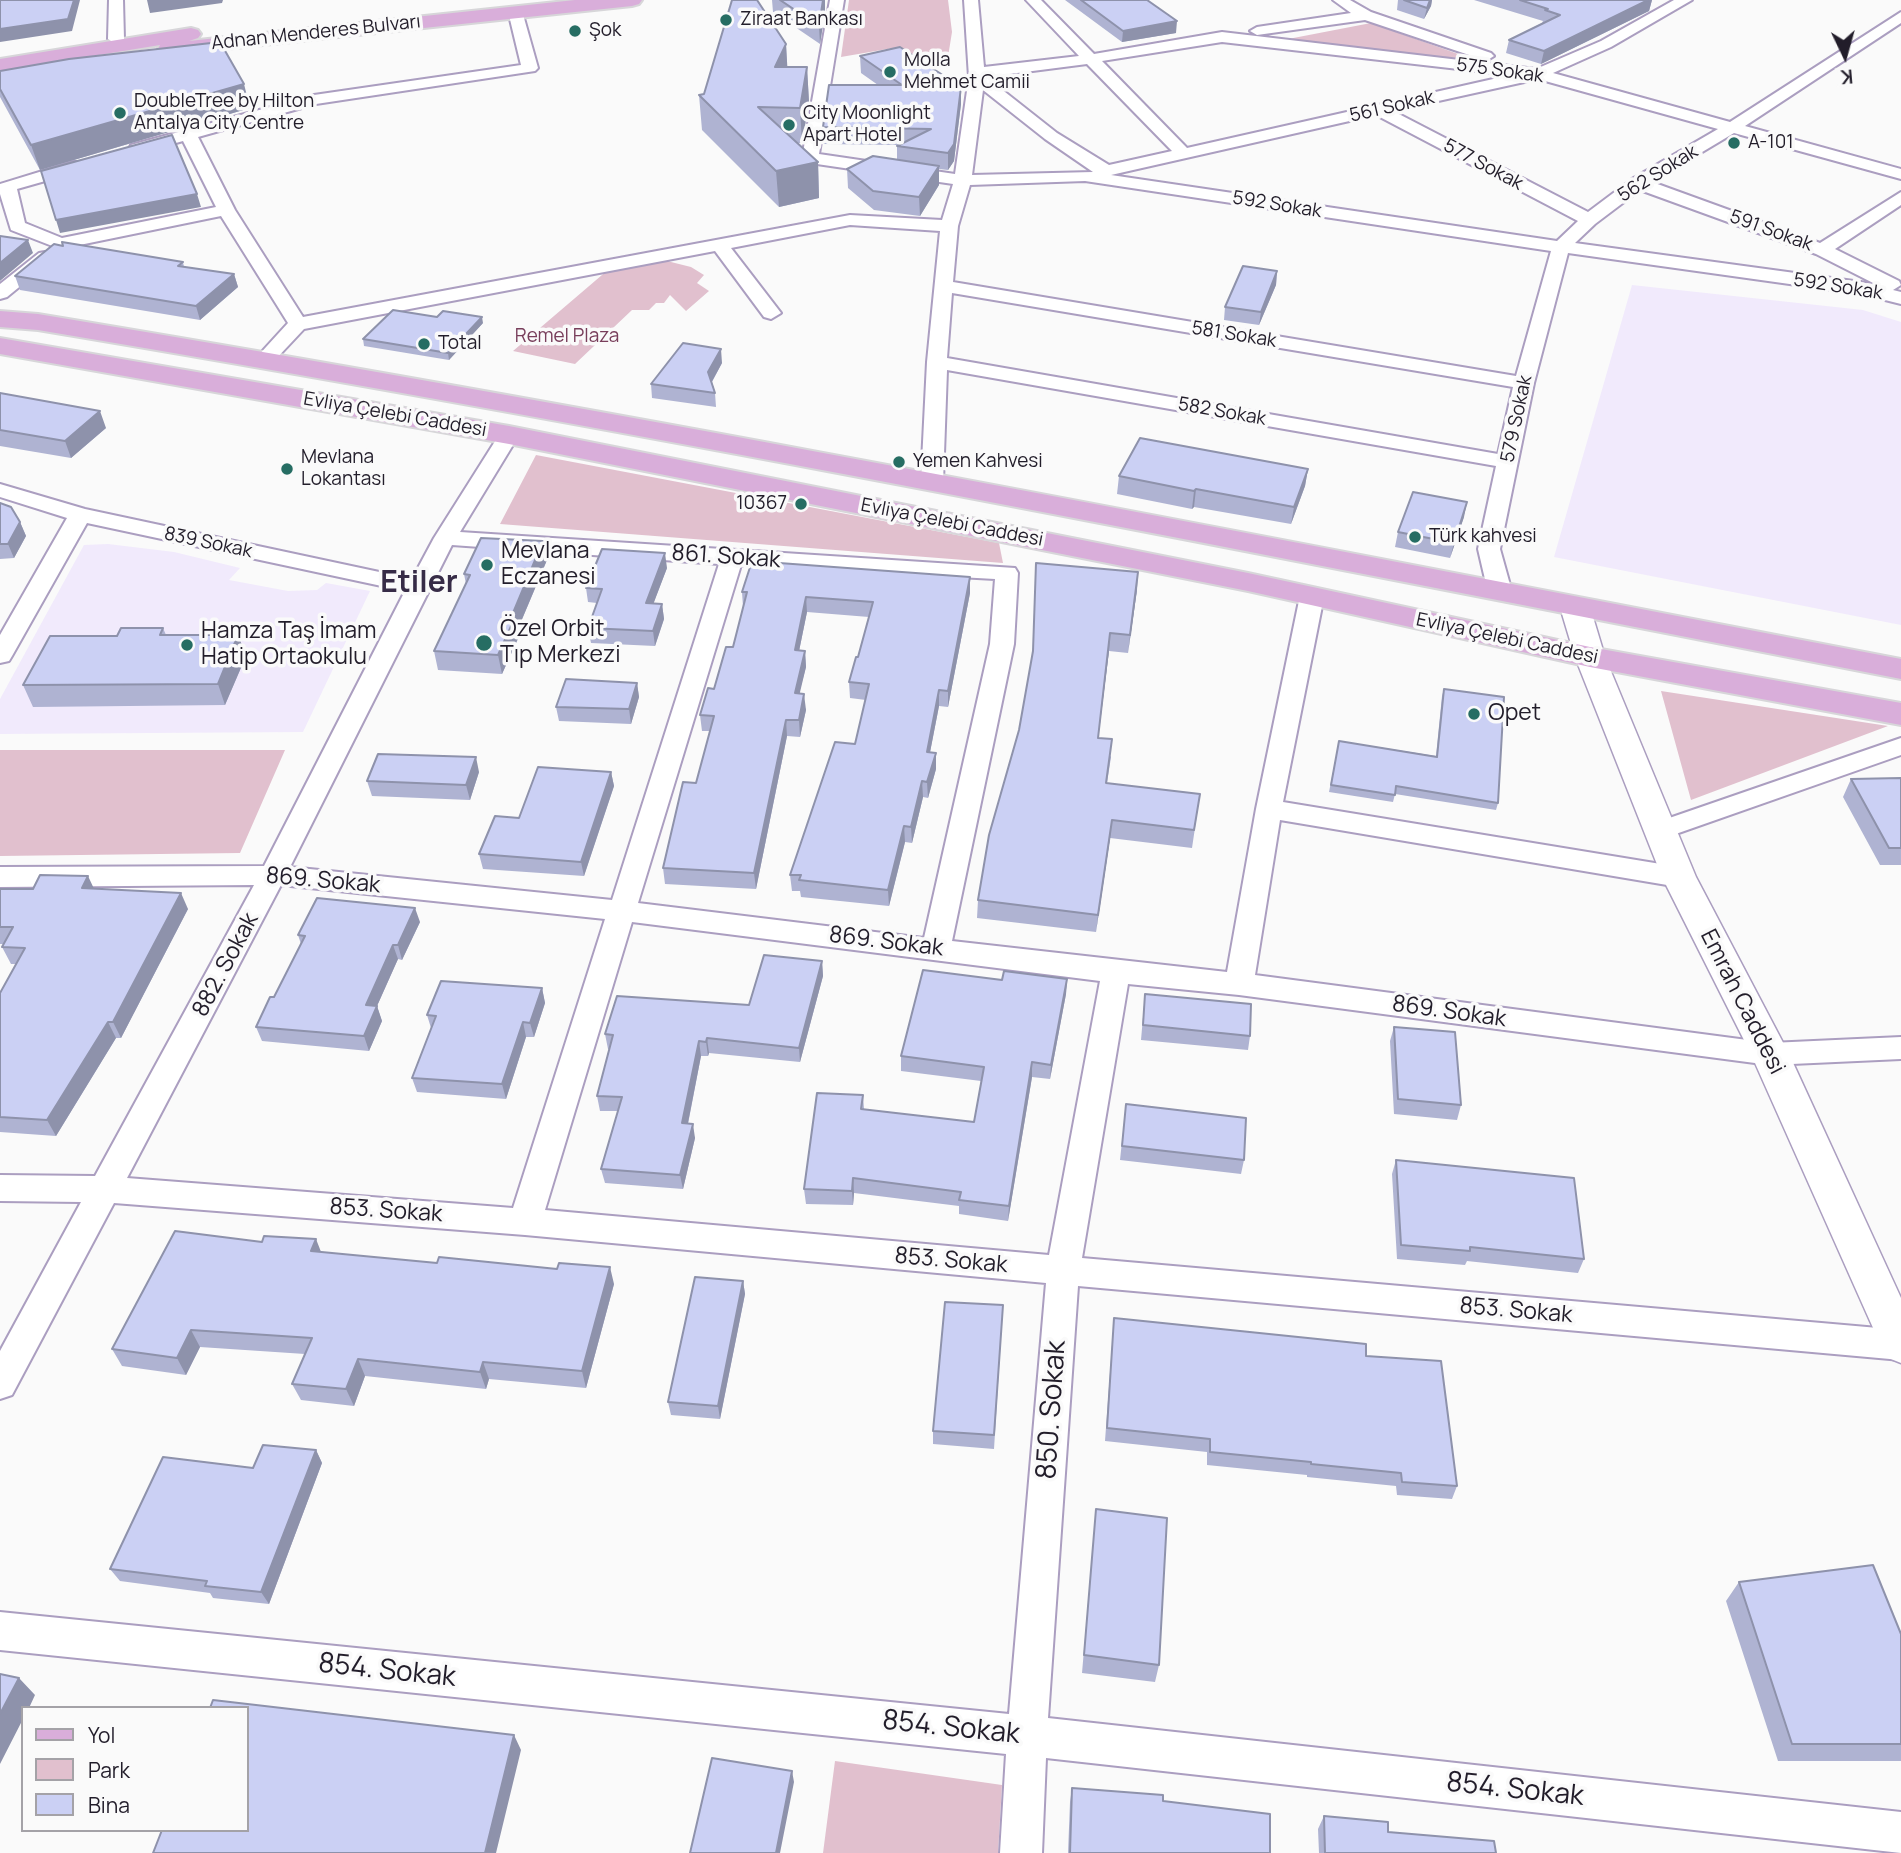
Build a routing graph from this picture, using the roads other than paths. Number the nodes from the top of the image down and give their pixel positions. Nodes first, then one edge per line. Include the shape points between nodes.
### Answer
1 (117, 0) edge
2 (466, 0) edge
3 (632, 0) edge
4 (838, 0) edge
5 (971, 0) edge
6 (1033, 0) edge
7 (1340, 0) edge
8 (1685, 0) edge
9 (1391, 5) dead end
10 (515, 11) junction
11 (1366, 15) junction
12 (1901, 16) edge
13 (217, 36) junction
14 (1222, 37) junction
15 (116, 38) junction
16 (0, 56) edge
17 (1089, 59) junction
18 (0, 65) edge
19 (0, 74) edge
20 (1538, 74) junction
21 (977, 75) junction
22 (0, 83) edge
23 (1378, 110) junction
24 (1731, 128) junction
25 (188, 134) junction
26 (123, 153) edge
27 (1183, 153) junction
28 (96, 160) edge
29 (1106, 171) junction
30 (1901, 174) edge
31 (1085, 176) junction
32 (963, 180) junction
33 (1638, 183) junction
34 (4, 188) edge
35 (1901, 197) edge
36 (226, 210) junction
37 (1589, 220) junction
38 (949, 226) junction
39 (61, 244) junction
40 (719, 244) junction
41 (1561, 247) junction
42 (1822, 250) junction
43 (944, 286) junction
44 (1901, 289) edge
45 (0, 293) edge
46 (1901, 298) edge
47 (0, 312) edge
48 (771, 313) dead end
49 (38, 322) junction
50 (298, 324) junction
51 (1, 340) edge
52 (266, 359) junction
53 (937, 362) junction
54 (1524, 383) junction
55 (509, 435) junction
56 (1507, 462) junction
57 (932, 482) junction
58 (0, 490) edge
59 (79, 515) junction
60 (445, 538) junction
61 (732, 558) junction
62 (419, 587) junction
63 (1500, 592) junction
64 (1312, 596) junction
65 (1575, 607) junction
66 (0, 656) edge
67 (1590, 657) junction
68 (1901, 669) edge
69 (1901, 714) edge
70 (1901, 746) edge
71 (1269, 809) junction
72 (1661, 831) junction
73 (274, 875) junction
74 (0, 877) edge
75 (1679, 877) junction
76 (621, 911) junction
77 (936, 948) junction
78 (1116, 972) junction
79 (1239, 984) junction
80 (1901, 1048) edge
81 (1770, 1054) junction
82 (0, 1188) edge
83 (106, 1189) junction
84 (525, 1222) junction
85 (1063, 1271) junction
86 (1901, 1345) edge
87 (0, 1384) edge
88 (0, 1631) edge
89 (1027, 1736) junction
90 (1901, 1833) edge
91 (1021, 1853) edge

1 - 15 street
2 - 13 main road, Adnan Menderes Bulvarı
3 - 10 main road, Adnan Menderes Bulvarı
4 - 32 street, 592 Sokak via 810,158
5 - 21 street
6 - 17 street
7 - 11 street
8 - 20 street, 561 Sokak via 1606,44
9 - 11 street
10 - 13 main road, Adnan Menderes Bulvarı
10 - 25 street via 530,68 339,96
11 - 14 street
11 - 20 street
12 - 24 street, 562 Sokak
13 - 15 main road via 177,31
13 - 18 main road, Adnan Menderes Bulvarı via 175,38
13 - 19 main road, Adnan Menderes Bulvarı
13 - 22 main road
14 - 17 street, 575 Sokak
14 - 20 street, 575 Sokak
15 - 16 main road
17 - 21 street, 575 Sokak
17 - 27 street
20 - 23 street, 561 Sokak
20 - 24 street, 575 Sokak
21 - 29 street via 1051,136
21 - 32 street
23 - 27 street, 561 Sokak
23 - 37 street, 577 Sokak
24 - 30 street, 575 Sokak
24 - 33 street, 562 Sokak
25 - 26 street
25 - 36 street
27 - 29 street, 561 Sokak
28 - 34 street
29 - 31 street, 561 Sokak
31 - 32 street, 592 Sokak
31 - 41 street, 592 Sokak
32 - 38 street
33 - 37 street, 562 Sokak
33 - 42 street, 591 Sokak
34 - 39 street via 16,226
35 - 42 street
36 - 39 street
36 - 50 street
37 - 41 street, 562 Sokak
38 - 40 street via 850,220
38 - 43 street
39 - 45 street
40 - 48 street
40 - 50 street
41 - 46 street, 592 Sokak via 1861,288
41 - 54 street, 579 Sokak
42 - 44 street, 591 Sokak
43 - 53 street
43 - 54 street, 581 Sokak
47 - 49 main road
49 - 51 main road, Evliya Çelebi Caddesi
49 - 52 main road, Evliya Çelebi Caddesi
50 - 52 street
51 - 55 main road, Evliya Çelebi Caddesi
52 - 57 main road, Evliya Çelebi Caddesi
53 - 56 street, 582 Sokak
53 - 57 street
54 - 56 street, 579 Sokak
55 - 57 main road via 684,455 874,492
55 - 60 street, 882. Sokak
55 - 64 main road, Evliya Çelebi Caddesi
56 - 63 street, 579 Sokak via 1489,549
57 - 63 main road, Evliya Çelebi Caddesi
58 - 59 street, 839 Sokak
59 - 62 street, 839 Sokak
59 - 66 street
60 - 61 street, 861. Sokak
60 - 62 street, 882. Sokak
61 - 76 street
61 - 77 street, 861. Sokak via 1007,573 1002,644
62 - 73 street, 882. Sokak
63 - 65 main road, Evliya Çelebi Caddesi
64 - 67 main road, Evliya Çelebi Caddesi
64 - 71 street
65 - 67 street, Emrah Caddesi
65 - 68 main road
67 - 69 main road, Evliya Çelebi Caddesi
67 - 72 street, Emrah Caddesi
70 - 72 street
71 - 75 street
71 - 79 street
72 - 75 street, Emrah Caddesi
73 - 74 street, 869. Sokak
73 - 76 street, 869. Sokak
73 - 83 street, 882. Sokak
75 - 81 street, Emrah Caddesi
76 - 77 street, 869. Sokak
76 - 84 street
77 - 78 street, 869. Sokak
78 - 79 street, 869. Sokak
78 - 85 street, 850. Sokak
79 - 81 street, 869. Sokak
80 - 81 street, 869. Sokak
81 - 86 street, Emrah Caddesi
82 - 83 street, 853. Sokak
83 - 84 street, 853. Sokak
83 - 87 street, 882. Sokak
84 - 85 street, 853. Sokak
85 - 86 street, 853. Sokak
85 - 89 street, 850. Sokak
88 - 89 street, 854. Sokak
89 - 90 street, 854. Sokak
89 - 91 street, 850. Sokak

